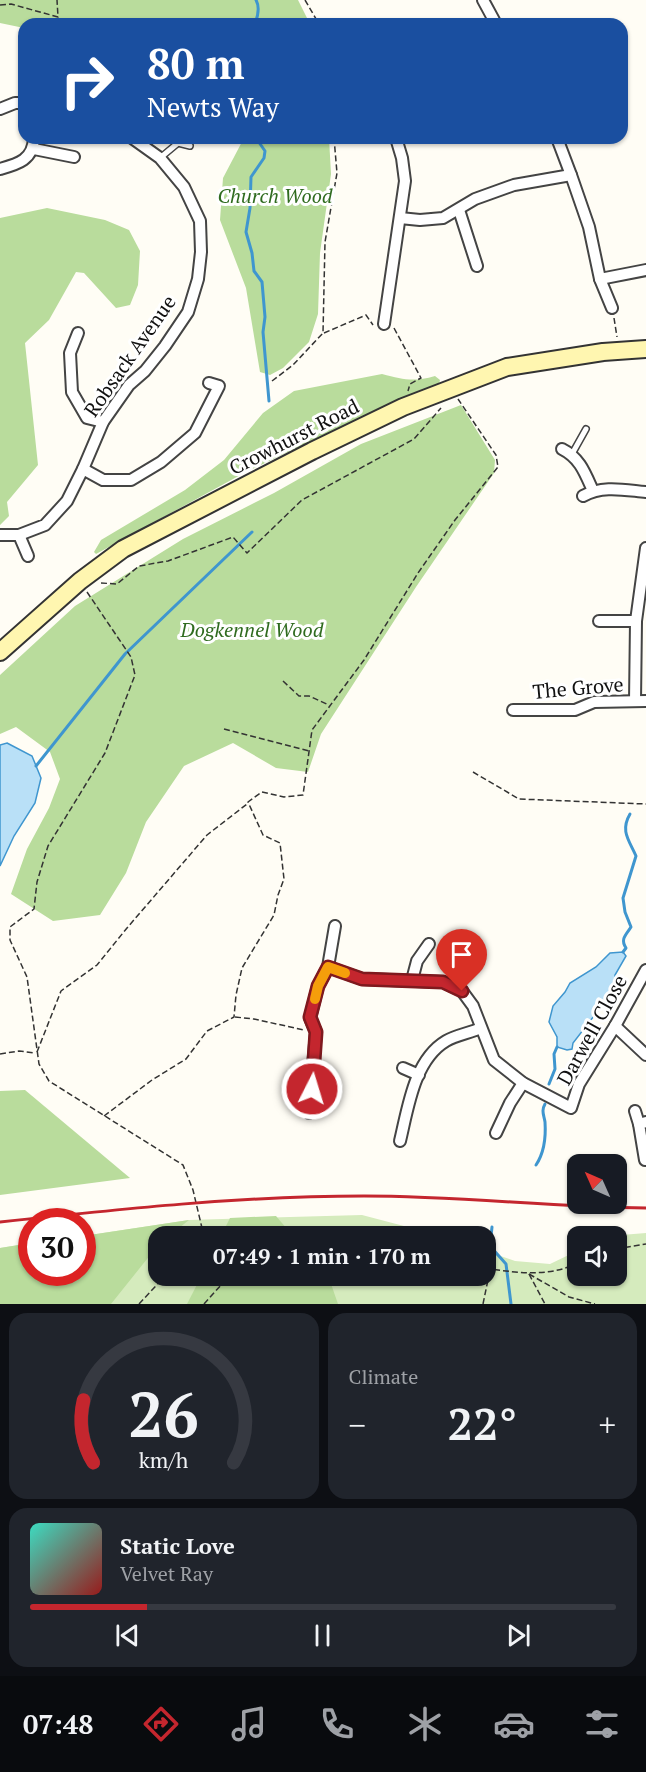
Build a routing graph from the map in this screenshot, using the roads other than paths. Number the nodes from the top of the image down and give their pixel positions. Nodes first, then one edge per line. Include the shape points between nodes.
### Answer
1 (483, 0) edge
2 (493, 18) edge
3 (18, 103) edge
4 (0, 109) edge
5 (33, 144) edge
6 (37, 144) edge
7 (140, 144) edge
8 (172, 144) edge
9 (185, 144) edge
10 (398, 144) edge
11 (560, 144) edge
12 (190, 146) dead end
13 (74, 157) dead end
14 (160, 158) junction
15 (0, 169) edge
16 (572, 174) junction
17 (459, 210) junction
18 (400, 218) junction
19 (477, 266) dead end
20 (646, 270) edge
21 (600, 279) junction
22 (612, 308) road end
23 (384, 324) road end
24 (79, 339) dead end
25 (646, 349) edge
26 (209, 383) dead end
27 (103, 422) junction
28 (586, 429) dead end
29 (562, 449) dead end
30 (572, 454) junction
31 (83, 469) junction
32 (646, 492) edge
33 (0, 535) edge
34 (19, 536) junction
35 (646, 548) edge
36 (27, 556) dead end
37 (599, 621) dead end
38 (636, 621) junction
39 (0, 652) edge
40 (641, 701) edge
41 (513, 710) dead end
42 (334, 926) dead end
43 (429, 944) dead end
44 (328, 967) junction
45 (646, 970) edge
46 (412, 980) junction
47 (615, 1026) junction
48 (481, 1028) junction
49 (646, 1054) edge
50 (403, 1068) dead end
51 (419, 1075) junction
52 (523, 1083) junction
53 (299, 1087) dead end
54 (312, 1089) junction
55 (636, 1111) dead end
56 (309, 1113) dead end
57 (642, 1123) edge
58 (496, 1133) dead end
59 (400, 1141) dead end
60 (645, 1160) edge

1 - 2 street
3 - 4 street
5 - 15 street via 26,158
6 - 13 street
7 - 14 street, Robsack Avenue
8 - 14 lane
9 - 12 lane
10 - 18 street via 405,181
11 - 16 street
14 - 27 street, Robsack Avenue via 184,187 200,221 198,279 188,312
16 - 17 street via 514,185 475,199
16 - 21 street
17 - 18 street via 443,218
17 - 19 street
18 - 23 street
20 - 21 street
21 - 22 street
24 - 27 street via 70,353 72,392 87,418
25 - 39 main road, Crowhurst Road via 507,367 403,407 123,549 80,581
26 - 31 street via 219,386 195,433 161,462 131,480 103,480
27 - 31 street, Robsack Avenue
28 - 30 lane
29 - 30 street
30 - 32 street via 580,462 588,493 606,489
31 - 34 street, Robsack Avenue via 67,501 45,525
33 - 34 street, Robsack Avenue
34 - 36 street
35 - 38 street
37 - 38 street
38 - 40 street
40 - 41 street, The Grove via 594,702 575,710
42 - 44 street
43 - 46 street via 417,961
44 - 46 street via 362,979
44 - 54 street via 310,1017 316,1032
45 - 47 street, Darwell Close
46 - 48 street via 443,982 462,991
47 - 49 street
47 - 52 street, Darwell Close via 579,1084 571,1108
48 - 51 street via 446,1041 430,1055
48 - 52 street via 494,1060
50 - 51 street
51 - 59 street
52 - 58 street
53 - 54 street
54 - 56 street
55 - 57 street
57 - 60 street

